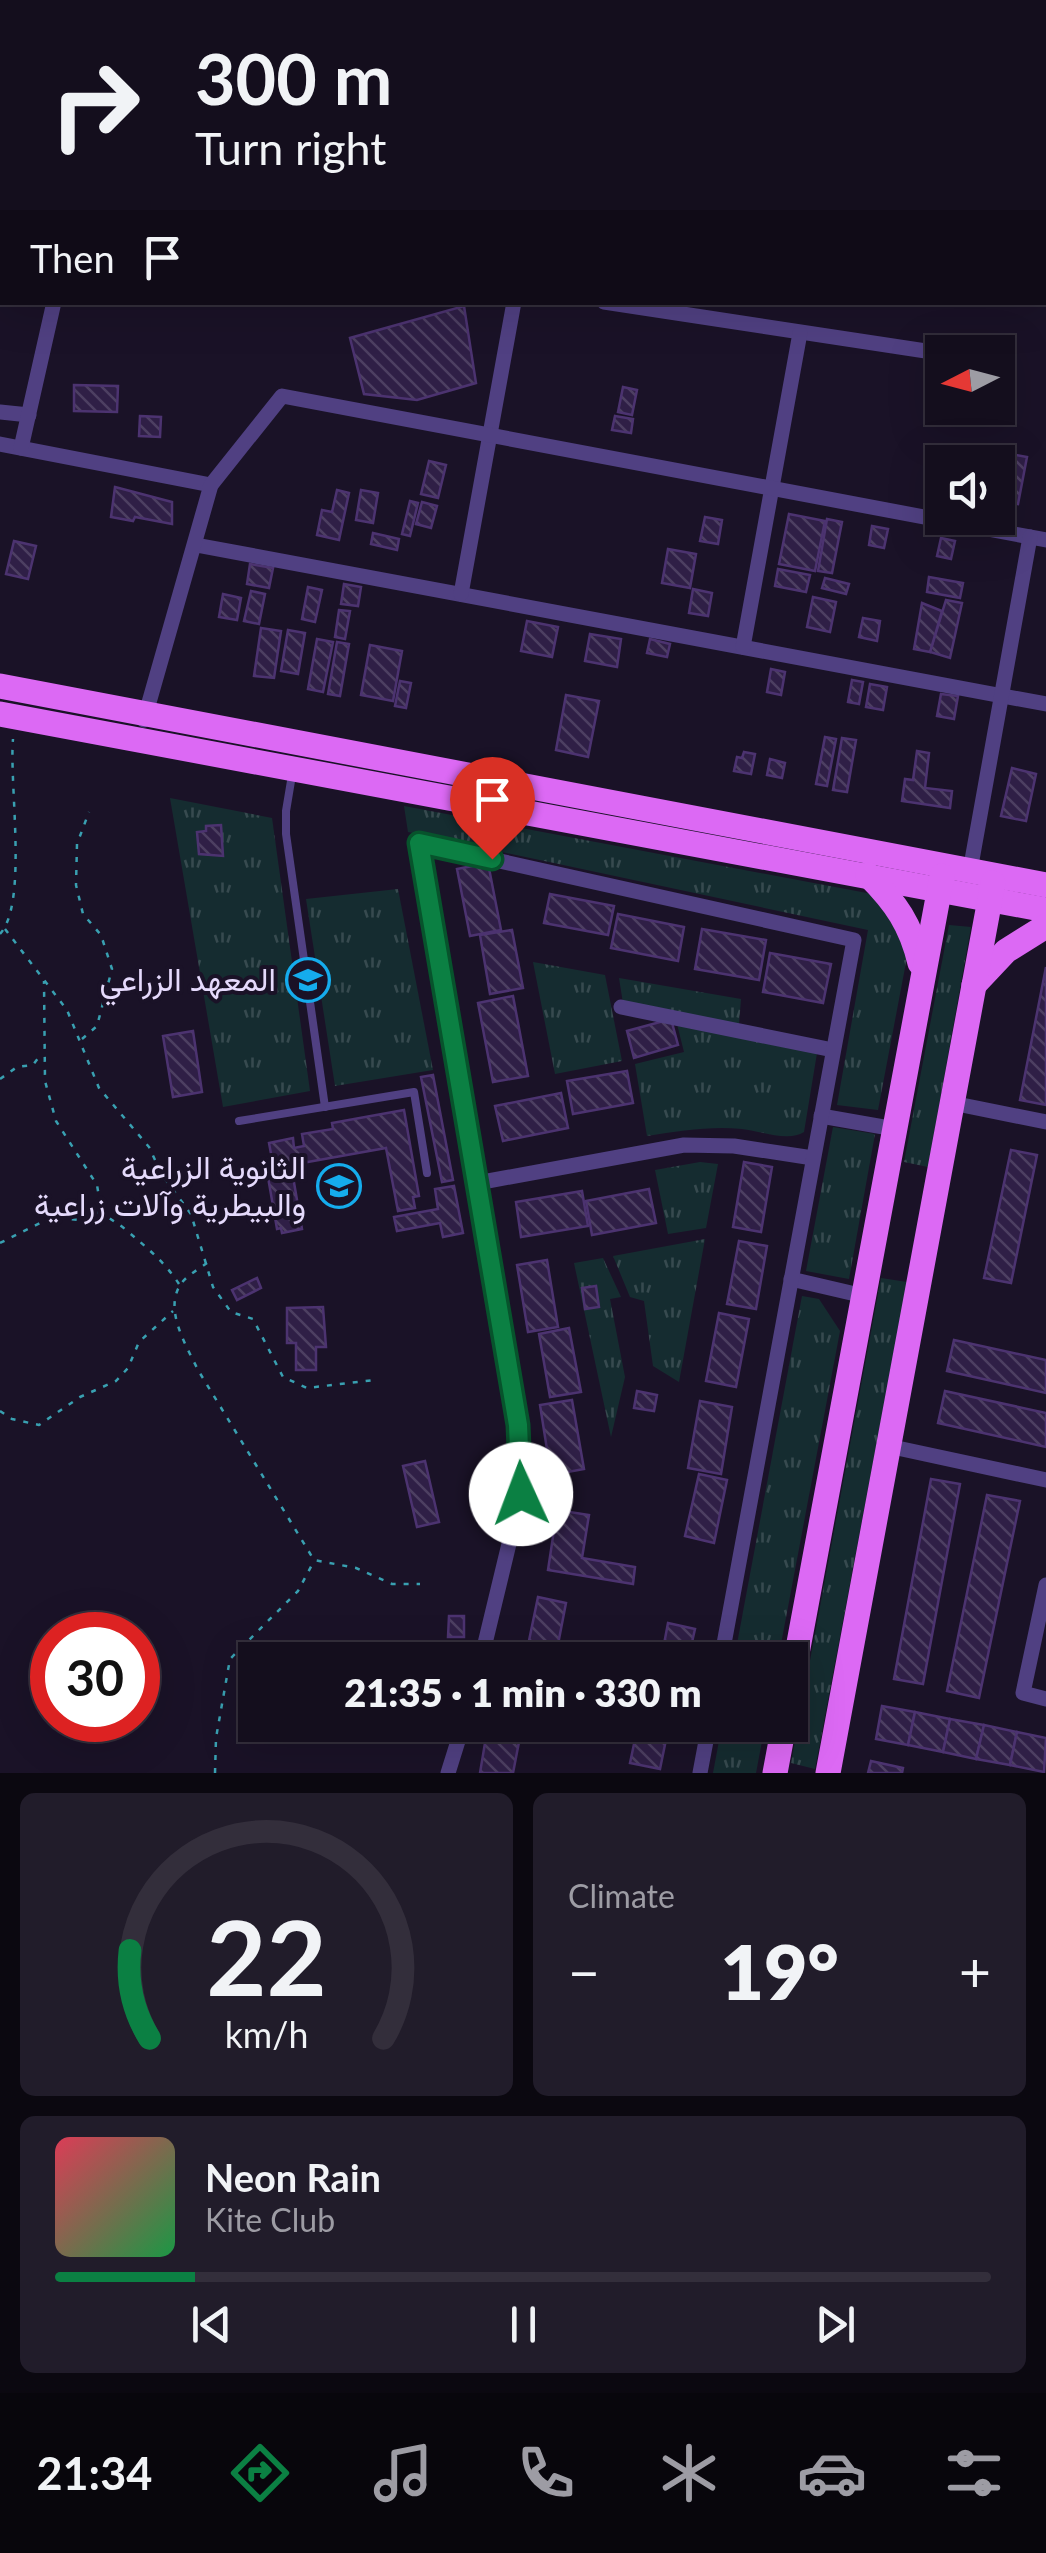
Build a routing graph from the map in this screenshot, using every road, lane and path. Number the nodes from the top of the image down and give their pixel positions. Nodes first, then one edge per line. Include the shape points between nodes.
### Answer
1 (53, 305) edge
2 (513, 305) edge
3 (622, 305) edge
4 (800, 334) junction
5 (925, 351) edge
6 (0, 412) edge
7 (29, 415) junction
8 (490, 435) junction
9 (0, 444) edge
10 (22, 448) junction
11 (211, 485) junction
12 (772, 487) junction
13 (1038, 538) edge
14 (196, 545) junction
15 (461, 594) junction
16 (743, 647) junction
17 (0, 686) edge
18 (1002, 695) junction
19 (1046, 704) edge
20 (8, 716) edge
21 (143, 727) junction
22 (293, 767) junction
23 (89, 812) dead end
24 (868, 875) junction
25 (941, 878) junction
26 (984, 882) junction
27 (1046, 884) edge
28 (1046, 910) edge
29 (1046, 926) edge
30 (5, 929) junction
31 (0, 934) edge
32 (923, 975) junction
33 (44, 979) junction
34 (974, 984) junction
35 (621, 1006) dead end
36 (81, 1040) junction
37 (834, 1050) junction
38 (43, 1051) junction
39 (0, 1079) edge
40 (952, 1103) junction
41 (324, 1107) junction
42 (821, 1116) junction
43 (238, 1121) dead end
44 (1046, 1122) edge
45 (895, 1129) junction
46 (813, 1158) junction
47 (427, 1173) dead end
48 (478, 1184) junction
49 (101, 1208) junction
50 (0, 1243) edge
51 (208, 1262) junction
52 (791, 1279) junction
53 (180, 1285) junction
54 (864, 1296) junction
55 (174, 1310) junction
56 (374, 1380) dead end
57 (0, 1410) edge
58 (888, 1446) junction
59 (1046, 1480) edge
60 (314, 1560) junction
61 (420, 1584) dead end
62 (1046, 1585) edge
63 (485, 1642) edge
64 (724, 1642) edge
65 (799, 1642) edge
66 (1046, 1699) edge
67 (458, 1742) edge
68 (705, 1742) edge
69 (780, 1742) edge
70 (215, 1773) edge
71 (448, 1773) edge
72 (700, 1773) edge
73 (774, 1773) edge
74 (828, 1773) edge

1 - 7 street
2 - 8 street
3 - 4 street
4 - 5 street
4 - 12 street
6 - 7 street
7 - 10 street
8 - 11 street via 282,396
8 - 12 street
8 - 15 street
9 - 10 street
10 - 11 street
11 - 14 street
12 - 13 street
12 - 16 street
13 - 18 street
14 - 15 street
14 - 21 street
15 - 16 street
16 - 18 street
17 - 21 main road
18 - 19 street
18 - 26 street
20 - 21 main road
20 - 30 path via 14,898
21 - 22 main road
21 - 25 main road via 888,857
22 - 24 main road
22 - 41 lane via 286,834
23 - 36 path via 77,844 76,886 112,969 97,1026
24 - 25 main road
24 - 32 main road via 908,922
25 - 26 main road
25 - 26 main road
25 - 32 main road
26 - 27 main road
26 - 28 main road
26 - 34 main road
29 - 34 main road via 1006,951
30 - 31 path
30 - 33 path
32 - 45 main road
33 - 36 path
33 - 38 path
34 - 40 main road
35 - 37 street
36 - 51 path via 98,1088 149,1147 191,1214
37 - 42 street
37 - 48 street via 854,940 419,843
38 - 39 path via 32,1065
38 - 49 path via 56,1121 97,1185
40 - 44 street
40 - 58 main road
41 - 43 lane
41 - 47 lane via 414,1092
42 - 45 street
42 - 46 street
45 - 54 main road
46 - 48 street via 684,1145
46 - 52 street
48 - 63 street via 518,1425 521,1494
49 - 50 path via 88,1221 52,1217
49 - 53 path via 164,1262
51 - 53 path
51 - 56 path via 212,1287 231,1312 253,1320 284,1377 308,1388
52 - 54 street
52 - 64 street
53 - 55 path
54 - 65 main road
55 - 57 path via 102,1390 39,1424
55 - 60 path via 198,1370
58 - 59 street
58 - 74 main road
60 - 61 path via 392,1584
60 - 70 path via 298,1591 230,1659
62 - 66 street via 1022,1694
67 - 71 street
68 - 72 street
69 - 73 main road

